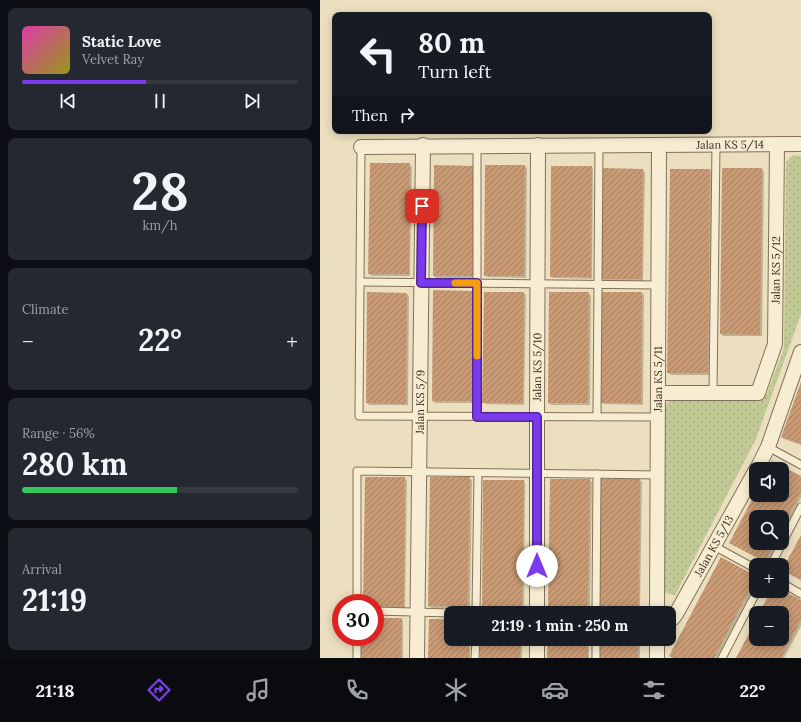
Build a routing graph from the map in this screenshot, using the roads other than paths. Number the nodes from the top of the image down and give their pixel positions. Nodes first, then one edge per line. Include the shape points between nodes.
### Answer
1 (776, 144) junction
2 (801, 144) edge
3 (477, 145) junction
4 (538, 145) junction
5 (599, 145) junction
6 (659, 145) junction
7 (716, 145) junction
8 (423, 146) junction
9 (361, 147) joint
10 (360, 282) junction
11 (421, 283) junction
12 (477, 283) junction
13 (538, 284) junction
14 (598, 285) junction
15 (658, 285) junction
16 (801, 352) edge
17 (658, 393) junction
18 (713, 393) junction
19 (420, 416) junction
20 (477, 417) junction
21 (537, 417) junction
22 (597, 417) junction
23 (658, 417) junction
24 (768, 448) junction
25 (760, 462) edge
26 (801, 465) edge
27 (419, 472) junction
28 (478, 473) junction
29 (538, 473) junction
30 (597, 474) junction
31 (658, 475) junction
32 (749, 482) edge
33 (801, 507) edge
34 (714, 546) junction
35 (774, 558) edge
36 (749, 565) edge
37 (789, 587) edge
38 (357, 594) edge
39 (801, 594) edge
40 (753, 598) edge
41 (476, 606) edge
42 (537, 606) edge
43 (596, 606) edge
44 (657, 606) edge
45 (384, 611) edge
46 (418, 613) junction
47 (444, 613) edge
48 (676, 614) edge
49 (357, 646) edge
50 (476, 646) edge
51 (537, 646) edge
52 (596, 646) edge
53 (657, 646) edge
54 (357, 658) edge
55 (417, 658) edge
56 (475, 658) edge
57 (537, 658) edge
58 (596, 658) edge
59 (657, 658) edge
60 (722, 658) edge

1 - 2 street, Jalan KS 5/14
1 - 7 street, Jalan KS 5/14
1 - 18 street, Jalan KS 5/12 via 775,344 758,393
3 - 4 street, Jalan KS 5/14
3 - 8 street, Jalan KS 5/14
3 - 12 lane
4 - 5 street, Jalan KS 5/14
4 - 13 street, Jalan KS 5/10
5 - 6 street, Jalan KS 5/14
5 - 14 lane
6 - 7 street, Jalan KS 5/14
6 - 15 street, Jalan KS 5/11
7 - 18 lane
8 - 9 street, Jalan KS 5/14
8 - 11 street, Jalan KS 5/9
9 - 10 lane
10 - 11 lane
10 - 19 lane via 359,416
11 - 12 lane
11 - 19 street, Jalan KS 5/9
12 - 13 lane
12 - 20 lane
13 - 14 lane
13 - 21 street, Jalan KS 5/10
14 - 15 lane
14 - 22 lane
15 - 17 street, Jalan KS 5/11
16 - 24 street, Jalan KS 5/13
17 - 18 street
17 - 23 street, Jalan KS 5/11
19 - 20 lane
19 - 27 street, Jalan KS 5/9
20 - 21 lane
21 - 22 lane
21 - 29 street, Jalan KS 5/10
22 - 23 lane
23 - 31 street, Jalan KS 5/11
24 - 25 street, Jalan KS 5/13
24 - 26 lane
27 - 28 lane
27 - 38 lane via 358,472
27 - 46 street, Jalan KS 5/9
28 - 29 lane
28 - 41 lane
29 - 30 lane
29 - 42 street, Jalan KS 5/10
30 - 31 lane
30 - 43 lane
31 - 44 street, Jalan KS 5/11
32 - 34 street, Jalan KS 5/13
33 - 35 lane
34 - 36 lane
34 - 48 street, Jalan KS 5/13
37 - 39 lane
40 - 60 lane
45 - 46 lane
46 - 47 lane
46 - 55 street, Jalan KS 5/9
49 - 54 lane
50 - 56 lane
51 - 57 street
52 - 58 lane
53 - 59 street

